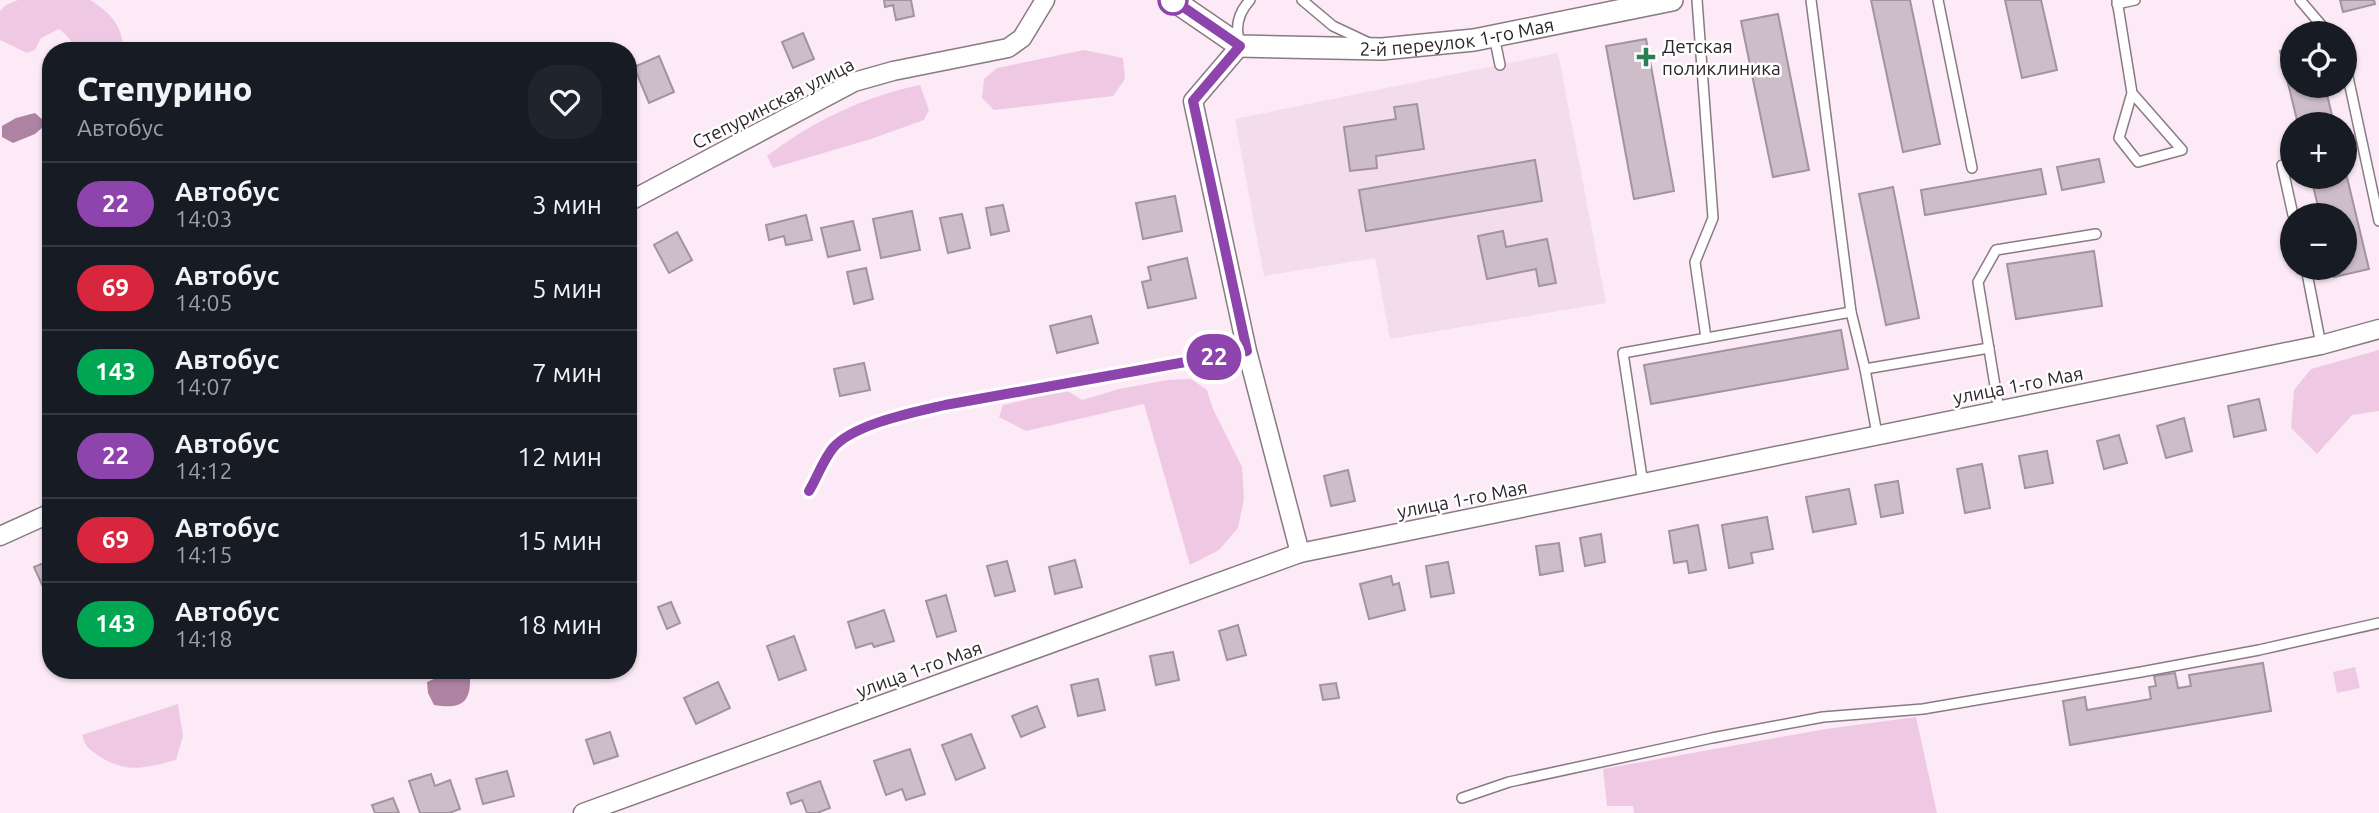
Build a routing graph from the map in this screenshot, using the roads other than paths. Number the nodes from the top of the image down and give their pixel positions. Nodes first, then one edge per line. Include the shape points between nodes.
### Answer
1 (1045, 0) edge
2 (1173, 0) edge
3 (1250, 0) edge
4 (1302, 0) edge
5 (1672, 0) edge
6 (1697, 0) edge
7 (1811, 0) edge
8 (1937, 0) edge
9 (2135, 0) edge
10 (2300, 0) edge
11 (2117, 2) edge
12 (2318, 21) edge
13 (1494, 35) junction
14 (1240, 46) junction
15 (1382, 48) junction
16 (1500, 65) dead end
17 (2132, 93) junction
18 (2353, 98) edge
19 (1972, 168) dead end
20 (637, 197) edge
21 (2377, 205) edge
22 (2379, 221) edge
23 (2096, 234) dead end
24 (2307, 280) edge
25 (1851, 312) junction
26 (2379, 329) edge
27 (1706, 338) junction
28 (2321, 345) junction
29 (1989, 348) junction
30 (1247, 351) junction
31 (1865, 369) junction
32 (1999, 410) junction
33 (1877, 435) junction
34 (1643, 484) junction
35 (809, 491) dead end
36 (42, 517) edge
37 (0, 536) edge
38 (1300, 553) junction
39 (2379, 623) edge
40 (1462, 798) dead end
41 (583, 813) edge

1 - 20 street, Степуринская улица via 1022,38 1008,48 855,82
2 - 14 street
3 - 14 lane via 1238,20
4 - 15 lane via 1333,26
5 - 13 street, 2-й переулок 1-го Мая
6 - 27 lane via 1713,218 1695,262
7 - 25 lane
8 - 19 lane
9 - 11 lane
10 - 12 lane
11 - 17 lane
13 - 15 street, 2-й переулок 1-го Мая
13 - 16 lane
14 - 15 street, 2-й переулок 1-го Мая
14 - 30 street via 1193,101
17 - 17 lane via 2119,138 2138,162 2182,150
18 - 21 lane
21 - 22 lane
23 - 29 lane via 1996,250 1978,282
24 - 28 lane
25 - 27 lane
25 - 31 lane
26 - 28 street, улица 1-го Мая
27 - 34 lane via 1623,353
28 - 32 street, улица 1-го Мая
29 - 31 lane
29 - 32 lane
30 - 35 lane via 896,417 863,428 834,447
30 - 38 street
31 - 33 lane
32 - 33 street, улица 1-го Мая
33 - 34 street, улица 1-го Мая
34 - 38 street, улица 1-го Мая
36 - 37 street
38 - 41 street, улица 1-го Мая
39 - 40 lane via 2128,675 1712,738 1509,782

